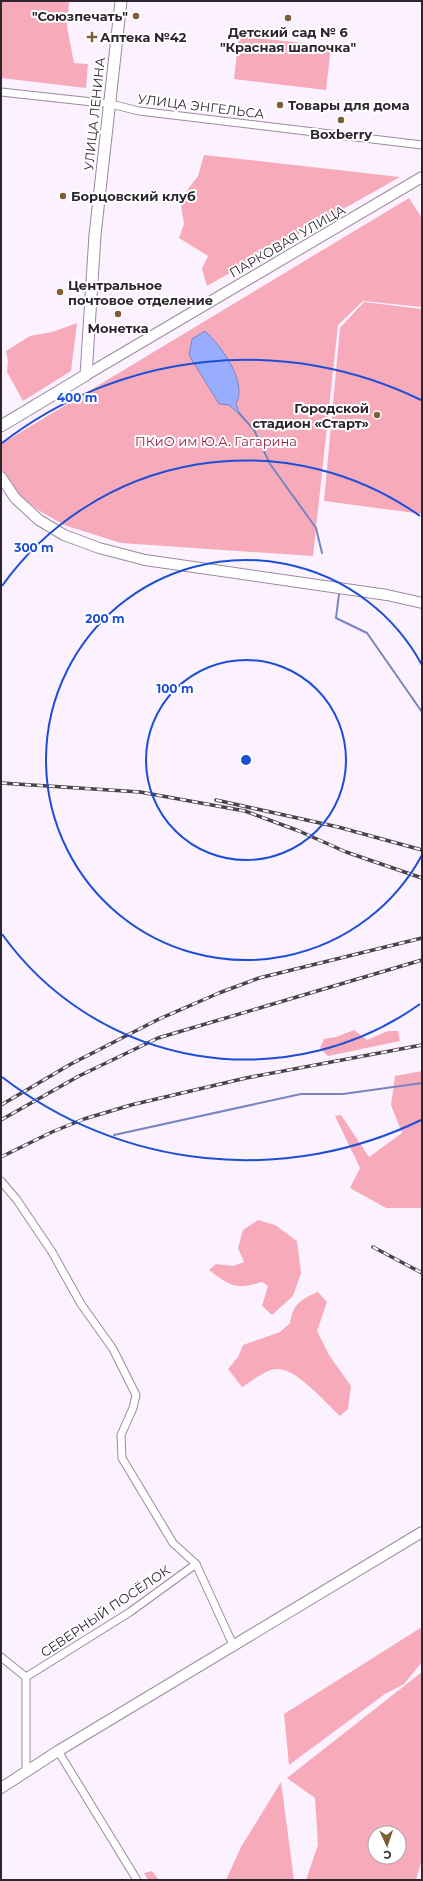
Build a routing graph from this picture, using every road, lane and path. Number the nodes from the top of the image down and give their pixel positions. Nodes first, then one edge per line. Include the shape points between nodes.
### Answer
1 (122, 1) edge
2 (1, 92) edge
3 (110, 104) junction
4 (422, 145) edge
5 (422, 177) edge
6 (86, 375) junction
7 (1, 426) edge
8 (1, 477) edge
9 (422, 603) edge
10 (1, 1181) edge
11 (422, 1532) edge
12 (196, 1564) junction
13 (234, 1647) junction
14 (1, 1657) edge
15 (26, 1677) junction
16 (58, 1751) junction
17 (26, 1773) junction
18 (1, 1788) edge
19 (137, 1880) edge

1 - 3 main road, УЛИЦА ЛЕНИНА
2 - 3 street, УЛИЦА ЭНГЕЛЬСА
3 - 4 street, УЛИЦА ЭНГЕЛЬСА via 139,111
3 - 6 main road, УЛИЦА ЛЕНИНА via 95,235
5 - 6 street, ПАРКОВАЯ УЛИЦА
6 - 7 main road, ПАРКОВАЯ УЛИЦА
8 - 9 street via 15,498 39,520 64,535 99,548 146,560 387,595
10 - 12 street via 48,1245 81,1304 113,1350 136,1395 121,1435 122,1458 172,1543
11 - 13 street
12 - 13 street
12 - 15 street, СЕВЕРНЫЙ ПОСЁЛОК via 130,1612
13 - 16 street
14 - 15 street
15 - 17 street
16 - 17 street
16 - 19 street
17 - 18 street

